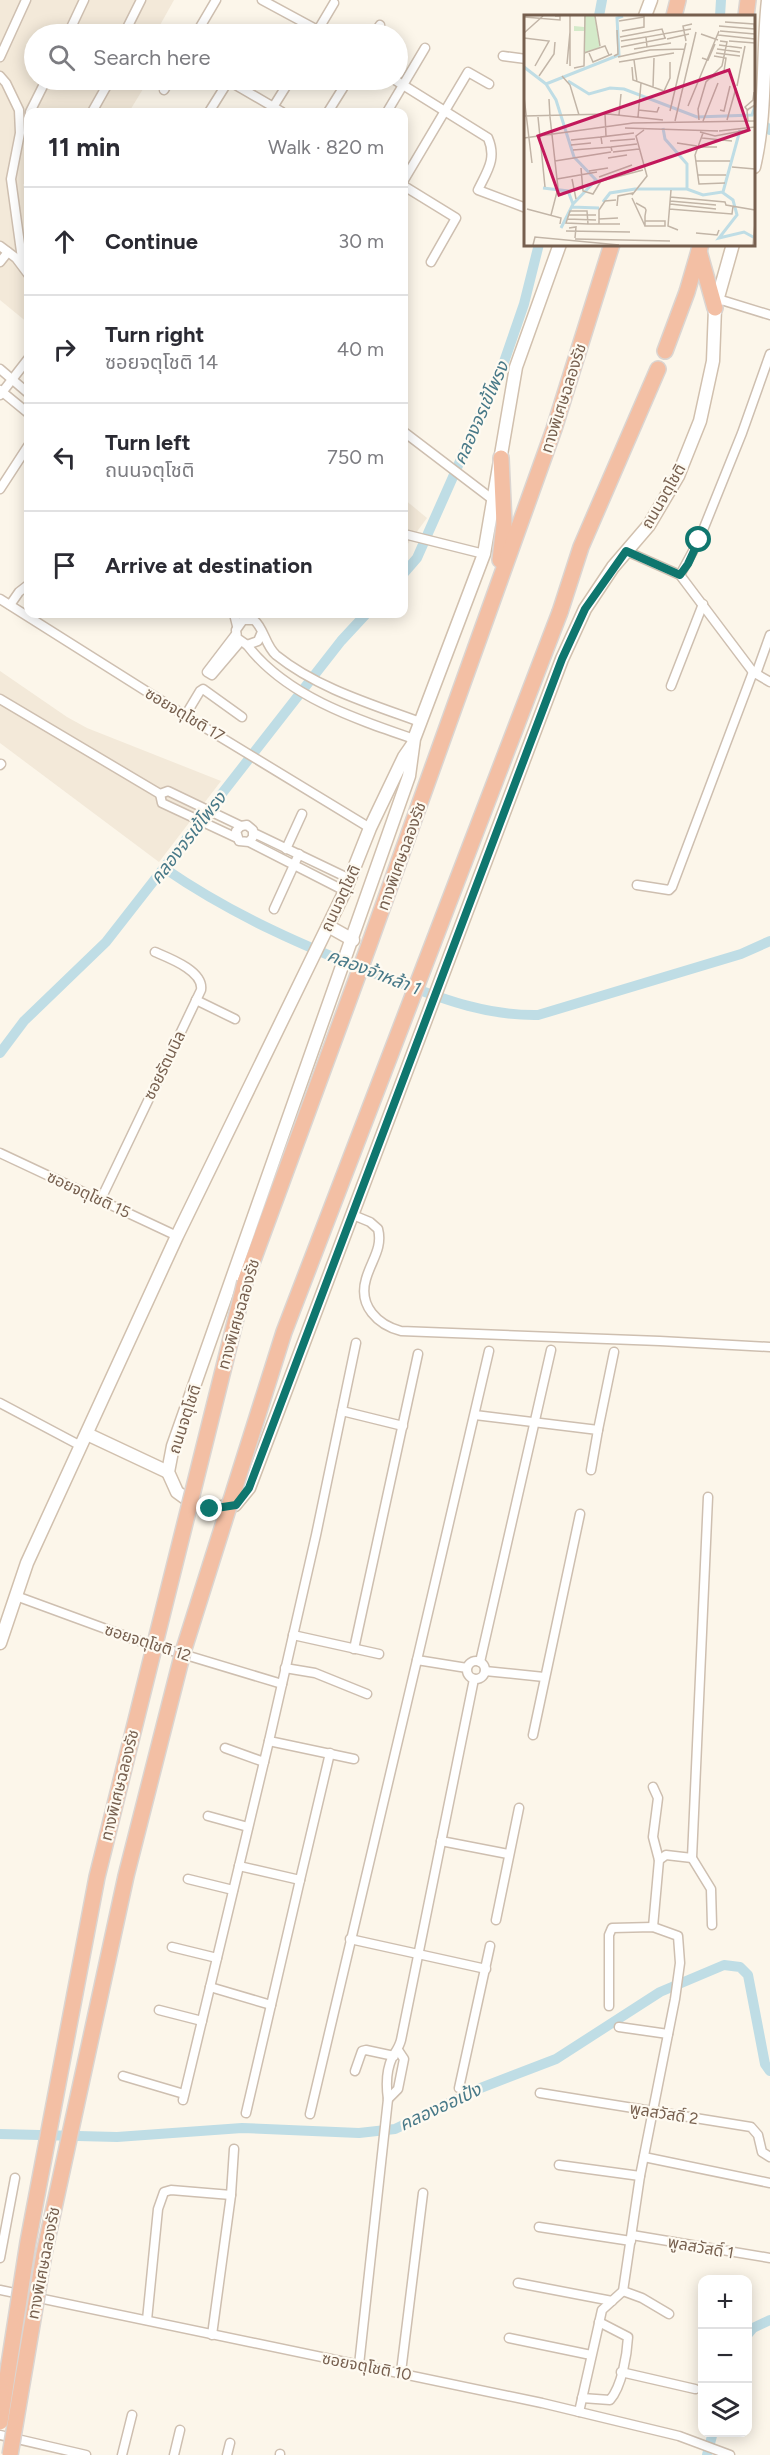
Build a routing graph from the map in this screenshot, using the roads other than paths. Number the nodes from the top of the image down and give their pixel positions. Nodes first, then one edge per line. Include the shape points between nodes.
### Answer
1 (26, 0) edge
2 (84, 0) edge
3 (141, 0) edge
4 (216, 0) edge
5 (262, 0) edge
6 (651, 0) edge
7 (678, 0) edge
8 (748, 0) edge
9 (768, 0) edge
10 (275, 3) edge
11 (334, 3) dead end
12 (645, 15) edge
13 (674, 15) edge
14 (746, 15) edge
15 (73, 24) edge
16 (129, 24) edge
17 (202, 24) edge
18 (308, 24) edge
19 (325, 24) edge
20 (767, 40) edge
21 (425, 48) dead end
22 (503, 56) dead end
23 (0, 57) edge
24 (524, 59) edge
25 (0, 76) edge
26 (408, 78) edge
27 (489, 84) dead end
28 (408, 88) edge
29 (41, 90) edge
30 (104, 90) edge
31 (222, 90) edge
32 (243, 90) edge
33 (284, 90) edge
34 (342, 90) edge
35 (401, 90) edge
36 (32, 108) edge
37 (94, 108) edge
38 (211, 108) edge
39 (269, 108) edge
40 (273, 108) edge
41 (330, 108) edge
42 (390, 108) edge
43 (444, 111) junction
44 (24, 125) edge
45 (20, 133) junction
46 (755, 156) edge
47 (408, 173) edge
48 (408, 188) edge
49 (524, 208) edge
50 (559, 246) edge
51 (611, 246) edge
52 (732, 246) edge
53 (700, 248) edge
54 (4, 249) edge
55 (24, 258) edge
56 (0, 262) edge
57 (431, 262) dead end
58 (24, 268) edge
59 (716, 304) junction
60 (770, 315) edge
61 (665, 351) dead end
62 (770, 354) edge
63 (24, 364) edge
64 (0, 369) edge
65 (658, 369) dead end
66 (12, 379) junction
67 (24, 390) edge
68 (1, 392) edge
69 (24, 410) edge
70 (408, 435) edge
71 (24, 452) edge
72 (501, 458) junction
73 (0, 489) edge
74 (492, 499) junction
75 (408, 535) edge
76 (626, 551) junction
77 (484, 554) junction
78 (680, 575) junction
79 (496, 587) junction
80 (24, 588) edge
81 (0, 599) edge
82 (703, 604) junction
83 (10, 605) junction
84 (24, 612) edge
85 (37, 618) edge
86 (235, 618) edge
87 (250, 618) edge
88 (254, 618) edge
89 (261, 634) junction
90 (770, 635) edge
91 (240, 637) junction
92 (754, 673) junction
93 (770, 682) edge
94 (671, 686) dead end
95 (0, 699) edge
96 (185, 716) junction
97 (242, 717) dead end
98 (420, 722) junction
99 (414, 741) junction
100 (160, 794) junction
101 (302, 814) dead end
102 (241, 826) junction
103 (370, 828) junction
104 (254, 833) junction
105 (237, 838) junction
106 (249, 842) junction
107 (286, 849) junction
108 (299, 854) junction
109 (293, 865) junction
110 (350, 879) junction
111 (637, 885) dead end
112 (345, 891) junction
113 (274, 909) dead end
114 (328, 926) junction
115 (353, 940) junction
116 (154, 952) dead end
117 (196, 1000) junction
118 (235, 1019) dead end
119 (0, 1153) edge
120 (100, 1199) junction
121 (353, 1215) junction
122 (177, 1236) junction
123 (356, 1343) dead end
124 (770, 1347) edge
125 (551, 1350) dead end
126 (489, 1351) dead end
127 (614, 1352) dead end
128 (418, 1354) dead end
129 (0, 1403) edge
130 (342, 1411) junction
131 (475, 1415) junction
132 (535, 1424) junction
133 (403, 1426) junction
134 (598, 1430) junction
135 (84, 1440) junction
136 (591, 1470) dead end
137 (168, 1472) junction
138 (708, 1497) dead end
139 (580, 1514) dead end
140 (16, 1596) junction
141 (293, 1635) junction
142 (0, 1643) edge
143 (354, 1649) junction
144 (379, 1654) dead end
145 (417, 1660) junction
146 (480, 1662) junction
147 (285, 1668) junction
148 (467, 1668) junction
149 (485, 1671) junction
150 (544, 1677) junction
151 (474, 1679) junction
152 (282, 1684) junction
153 (367, 1694) dead end
154 (533, 1735) dead end
155 (269, 1741) junction
156 (225, 1748) dead end
157 (330, 1754) junction
158 (354, 1759) dead end
159 (264, 1762) junction
160 (653, 1787) dead end
161 (519, 1808) dead end
162 (208, 1816) dead end
163 (248, 1827) junction
164 (441, 1841) junction
165 (508, 1854) junction
166 (692, 1858) junction
167 (659, 1860) junction
168 (239, 1866) junction
169 (188, 1879) dead end
170 (300, 1881) junction
171 (233, 1890) junction
172 (495, 1920) dead end
173 (711, 1925) dead end
174 (653, 1927) junction
175 (350, 1939) junction
176 (490, 1946) dead end
177 (172, 1947) dead end
178 (418, 1954) junction
179 (217, 1958) junction
180 (486, 1969) junction
181 (210, 1987) junction
182 (271, 2005) junction
183 (609, 2006) dead end
184 (159, 2010) dead end
185 (201, 2021) junction
186 (619, 2027) dead end
187 (668, 2034) junction
188 (396, 2053) junction
189 (355, 2072) dead end
190 (123, 2076) dead end
191 (459, 2088) dead end
192 (540, 2093) dead end
193 (388, 2102) junction
194 (653, 2112) junction
195 (246, 2113) dead end
196 (310, 2114) dead end
197 (234, 2150) dead end
198 (644, 2157) junction
199 (770, 2157) edge
200 (559, 2165) dead end
201 (640, 2176) junction
202 (15, 2178) dead end
203 (770, 2183) edge
204 (423, 2193) dead end
205 (231, 2195) junction
206 (539, 2227) dead end
207 (631, 2238) junction
208 (0, 2258) edge
209 (770, 2258) edge
210 (518, 2283) dead end
211 (0, 2290) edge
212 (623, 2292) junction
213 (612, 2301) junction
214 (669, 2314) dead end
215 (147, 2320) junction
216 (599, 2322) junction
217 (212, 2335) junction
218 (509, 2338) dead end
219 (591, 2355) junction
220 (358, 2366) junction
221 (401, 2372) junction
222 (621, 2372) junction
223 (694, 2389) dead end
224 (582, 2398) junction
225 (579, 2412) junction
226 (132, 2415) dead end
227 (0, 2422) edge
228 (180, 2430) dead end
229 (0, 2435) edge
230 (230, 2443) dead end
231 (10, 2455) edge
232 (86, 2455) edge
233 (122, 2455) edge
234 (174, 2455) edge
235 (227, 2455) edge
236 (730, 2455) edge

1 - 23 street
2 - 15 street
3 - 16 street
4 - 17 street
5 - 10 street
6 - 12 street
7 - 13 highway
8 - 14 highway
9 - 20 street
10 - 18 street
11 - 19 street
20 - 46 street
21 - 26 street
22 - 24 street
25 - 45 street via 19,110
27 - 43 street via 468,72
28 - 43 street
29 - 36 street
30 - 37 street
31 - 38 street
32 - 39 street
33 - 40 street
34 - 41 street
35 - 42 street
43 - 47 street
43 - 49 street via 488,138 493,151 478,190
44 - 45 street
45 - 55 street via 11,179
48 - 57 street via 456,218
50 - 72 street, ถนนจตุโชติ via 516,367
51 - 79 highway, ทางพิเศษฉลองรัช via 554,429
52 - 59 street, ถนนจตุโชติ
53 - 59 highway
53 - 61 highway
54 - 56 street
54 - 58 street
59 - 60 street
59 - 76 street, ถนนจตุโชติ via 713,361 700,421 678,476 649,525
62 - 78 street via 712,508
63 - 66 street
64 - 66 street
65 - 231 highway, ทางพิเศษฉลองรัช, bridge via 581,547 560,612 284,1332 183,1652 126,1876 46,2242
66 - 67 street
66 - 68 street
68 - 69 street
70 - 74 street
71 - 73 street
72 - 74 street, ถนนจตุโชติ
72 - 79 highway via 504,524
74 - 77 street, ถนนจตุโชติ
75 - 77 street
76 - 78 street
76 - 121 street, ถนนจตุโชติ via 585,609 562,659
77 - 98 street, ถนนจตุโชติ
78 - 82 street
79 - 227 highway, ทางพิเศษฉลองรัช, bridge via 236,1313 97,1877 30,2230
80 - 83 street
81 - 83 street, ซอยจตุโชติ 17
82 - 92 street
82 - 94 street
83 - 84 street, ซอยจตุโชติ 17
85 - 96 street, ซอยจตุโชติ 17
86 - 91 street
87 - 91 street via 243,620
88 - 89 street
89 - 91 street via 258,641
89 - 98 street via 273,652 302,673
90 - 92 street
91 - 99 street via 257,658 292,686
92 - 93 street
92 - 111 street via 672,887 669,890
95 - 100 street
96 - 97 street via 203,689
96 - 103 street, ซอยจตุโชติ 17
98 - 99 street, ถนนจตุโชติ
99 - 103 street, ถนนจตุโชติ
99 - 115 street, ถนนจตุโชติ via 409,776
100 - 102 street via 168,791
100 - 105 street via 162,802
101 - 107 street
102 - 104 street via 250,827
102 - 105 street via 236,831
103 - 110 street, ถนนจตุโชติ
104 - 106 street
104 - 107 street
105 - 106 street via 242,843
106 - 109 street
107 - 108 street
108 - 109 street
108 - 110 street
109 - 112 street
109 - 113 street
110 - 112 street, ถนนจตุโชติ
112 - 114 street, ถนนจตุโชติ
114 - 115 street
114 - 122 street, ถนนจตุโชติ
115 - 137 street, ถนนจตุโชติ via 173,1446
116 - 117 street via 185,966 200,980
117 - 118 street
117 - 120 street, ซอยรัตนนิล
119 - 120 street, ซอยจตุโชติ 15
120 - 122 street, ซอยจตุโชติ 15
121 - 124 street via 378,1229 379,1246 365,1279 365,1299 377,1320 392,1329
121 - 137 street, ถนนจตุโชติ via 249,1488 236,1505 210,1509 195,1505 177,1492
122 - 135 street, ถนนจตุโชติ
123 - 130 street
125 - 132 street
126 - 131 street
127 - 134 street
128 - 133 street
129 - 135 street
130 - 133 street
130 - 141 street
131 - 132 street
131 - 145 street
132 - 134 street
132 - 146 street
133 - 143 street
134 - 136 street
135 - 137 street
135 - 140 street, ถนนจตุโชติ via 27,1563
138 - 166 street
139 - 150 street
140 - 142 street, ถนนจตุโชติ
140 - 152 street, ซอยจตุโชติ 12 via 136,1640
141 - 143 street
141 - 147 street
143 - 144 street
145 - 148 street
145 - 175 street
146 - 148 street via 471,1662
146 - 149 street
147 - 152 street
147 - 153 street via 315,1673
148 - 151 street
149 - 150 street
149 - 151 street
150 - 154 street
151 - 164 street
152 - 155 street
155 - 157 street
155 - 159 street
156 - 159 street
157 - 158 street
157 - 170 street
159 - 163 street
160 - 167 street via 658,1798 653,1837
161 - 165 street
162 - 163 street
163 - 168 street
164 - 165 street
164 - 178 street
165 - 172 street
166 - 167 street via 666,1856
166 - 173 street via 711,1889
167 - 174 street
168 - 170 street
168 - 171 street
169 - 171 street
170 - 182 street
171 - 179 street
174 - 183 street via 610,1930
174 - 187 street via 678,1936 680,1963
175 - 178 street
175 - 196 street
176 - 180 street
177 - 179 street
178 - 180 street
178 - 188 street
179 - 181 street
180 - 191 street
181 - 182 street
181 - 185 street
182 - 195 street
184 - 185 street
185 - 190 street via 183,2097
186 - 187 street
187 - 194 street
188 - 189 street via 362,2051
188 - 193 street via 386,2082
188 - 193 street via 404,2060 398,2089
192 - 194 street, พูลสวัสดิ์ 2
193 - 220 street
194 - 198 street
194 - 199 street, พูลสวัสดิ์ 2 via 751,2127 758,2135 762,2152
197 - 205 street
198 - 201 street
198 - 203 street
200 - 201 street
201 - 207 street
202 - 208 street
204 - 221 street
205 - 215 street via 164,2192 158,2210
205 - 217 street
206 - 207 street, พูลสวัสดิ์ 1
207 - 209 street, พูลสวัสดิ์ 1
207 - 212 street
210 - 213 street
211 - 215 street, ซอยจตุโชติ 10
212 - 213 street
212 - 214 street
213 - 216 street via 602,2310
215 - 217 street, ซอยจตุโชติ 10
216 - 219 street
216 - 222 street via 628,2337
217 - 220 street, ซอยจตุโชติ 10
218 - 219 street
219 - 224 street
220 - 221 street, ซอยจตุโชติ 10
221 - 225 street, ซอยจตุโชติ 10
222 - 223 street
222 - 224 street via 617,2391 610,2400
224 - 225 street
225 - 236 street, ซอยจตุโชติ 10 via 679,2436
226 - 233 street
228 - 234 street
229 - 232 street
230 - 235 street

